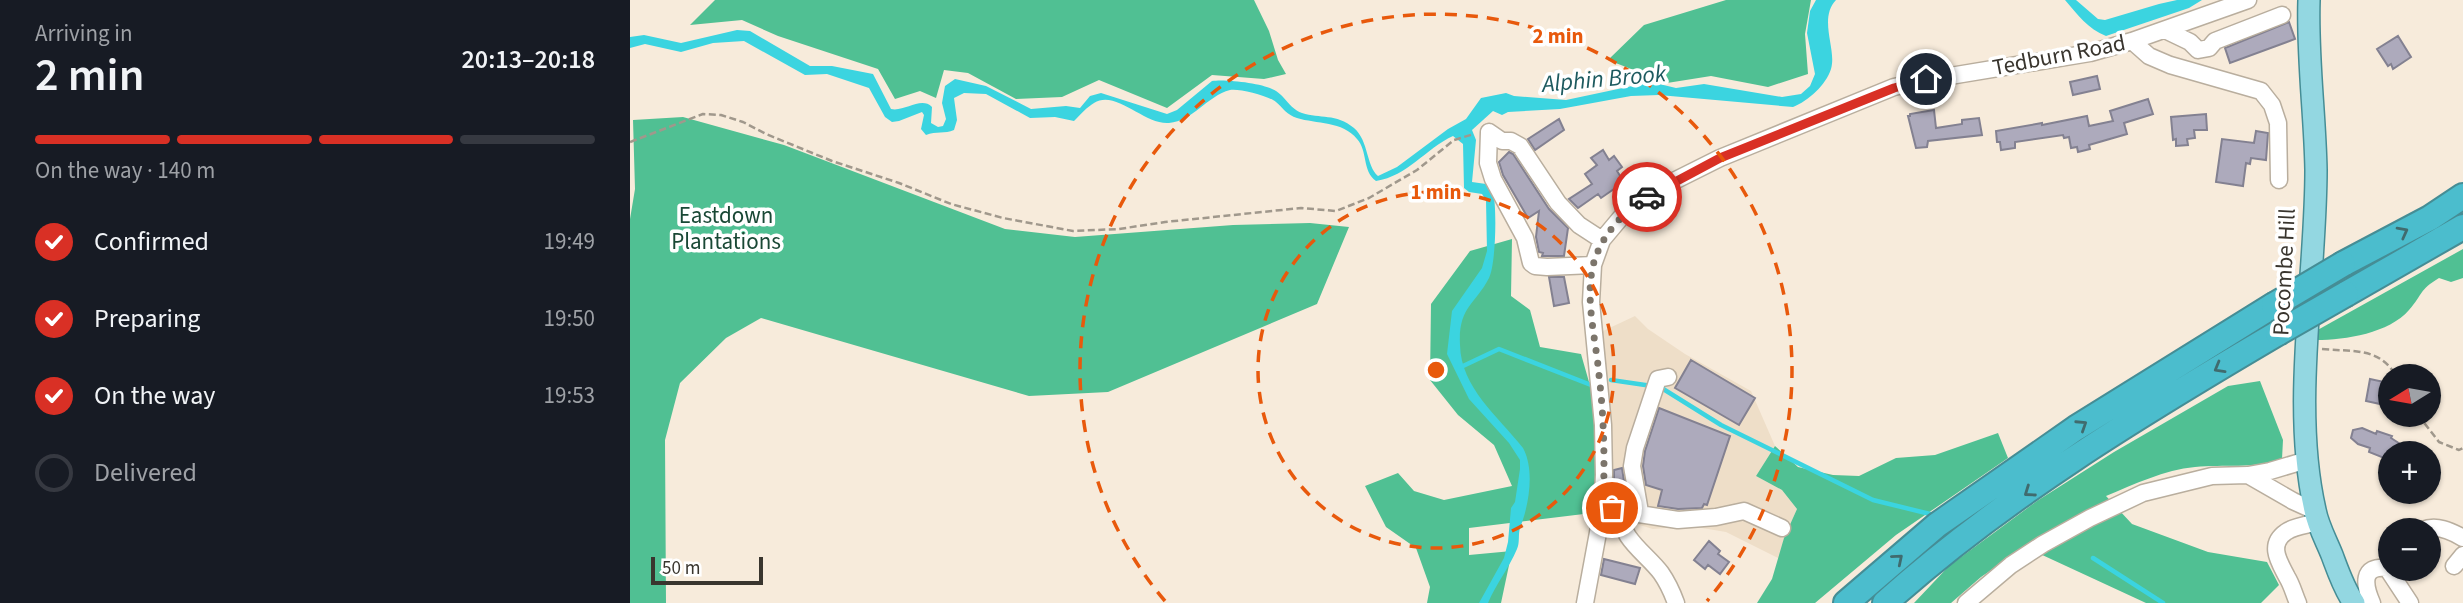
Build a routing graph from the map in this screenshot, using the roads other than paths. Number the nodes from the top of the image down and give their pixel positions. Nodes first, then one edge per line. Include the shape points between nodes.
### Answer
1 (2248, 0) edge
2 (2309, 0) edge
3 (2282, 15) dead end
4 (2165, 30) junction
5 (2132, 41) junction
6 (2279, 180) dead end
7 (2463, 196) edge
8 (2463, 227) edge
9 (1602, 240) junction
10 (1593, 265) junction
11 (1663, 378) dead end
12 (2307, 460) junction
13 (2248, 475) junction
14 (1603, 504) junction
15 (1620, 511) junction
16 (1640, 512) junction
17 (2316, 516) junction
18 (1782, 528) dead end
19 (2441, 528) edge
20 (2463, 538) edge
21 (2378, 566) edge
22 (2398, 581) edge
23 (1585, 603) edge
24 (1676, 603) edge
25 (1846, 603) edge
26 (1885, 603) edge
27 (1966, 603) edge
28 (2298, 603) edge
29 (2354, 603) edge
30 (2372, 603) edge
31 (2410, 603) edge

1 - 4 street, Tedburn Road
2 - 12 main road, Pocombe Hill via 2316,171 2307,347
3 - 4 street via 2215,41 2203,51
4 - 5 street, Tedburn Road
5 - 6 street via 2149,56 2170,65 2261,92 2278,123
5 - 9 street, Tedburn Road via 2090,53 1894,88 1720,158 1668,184 1623,215
25 -> 7 highway, bridge via 1937,525 2076,428 2274,305
8 -> 26 highway, bridge via 2199,380 2082,454
9 - 10 street, Tedburn Road
9 - 10 street via 1558,203 1520,146 1489,132 1488,163 1493,179 1525,237 1531,263
10 - 14 street, Tedburn Road via 1591,302 1604,425
11 - 16 street via 1650,399 1635,448 1632,466
12 - 13 street
12 - 17 main road, Pocombe Hill
13 - 17 street
13 - 27 street via 2212,476 2143,493 2043,544
14 - 15 street
14 - 23 street, Tedburn Road
15 - 16 street
15 - 24 street via 1626,534 1659,570
16 - 18 street via 1678,520 1744,511
17 - 28 street via 2286,532 2275,554
17 - 29 main road, Pocombe Hill
19 - 20 street
21 - 30 street via 2367,574
22 - 31 street

